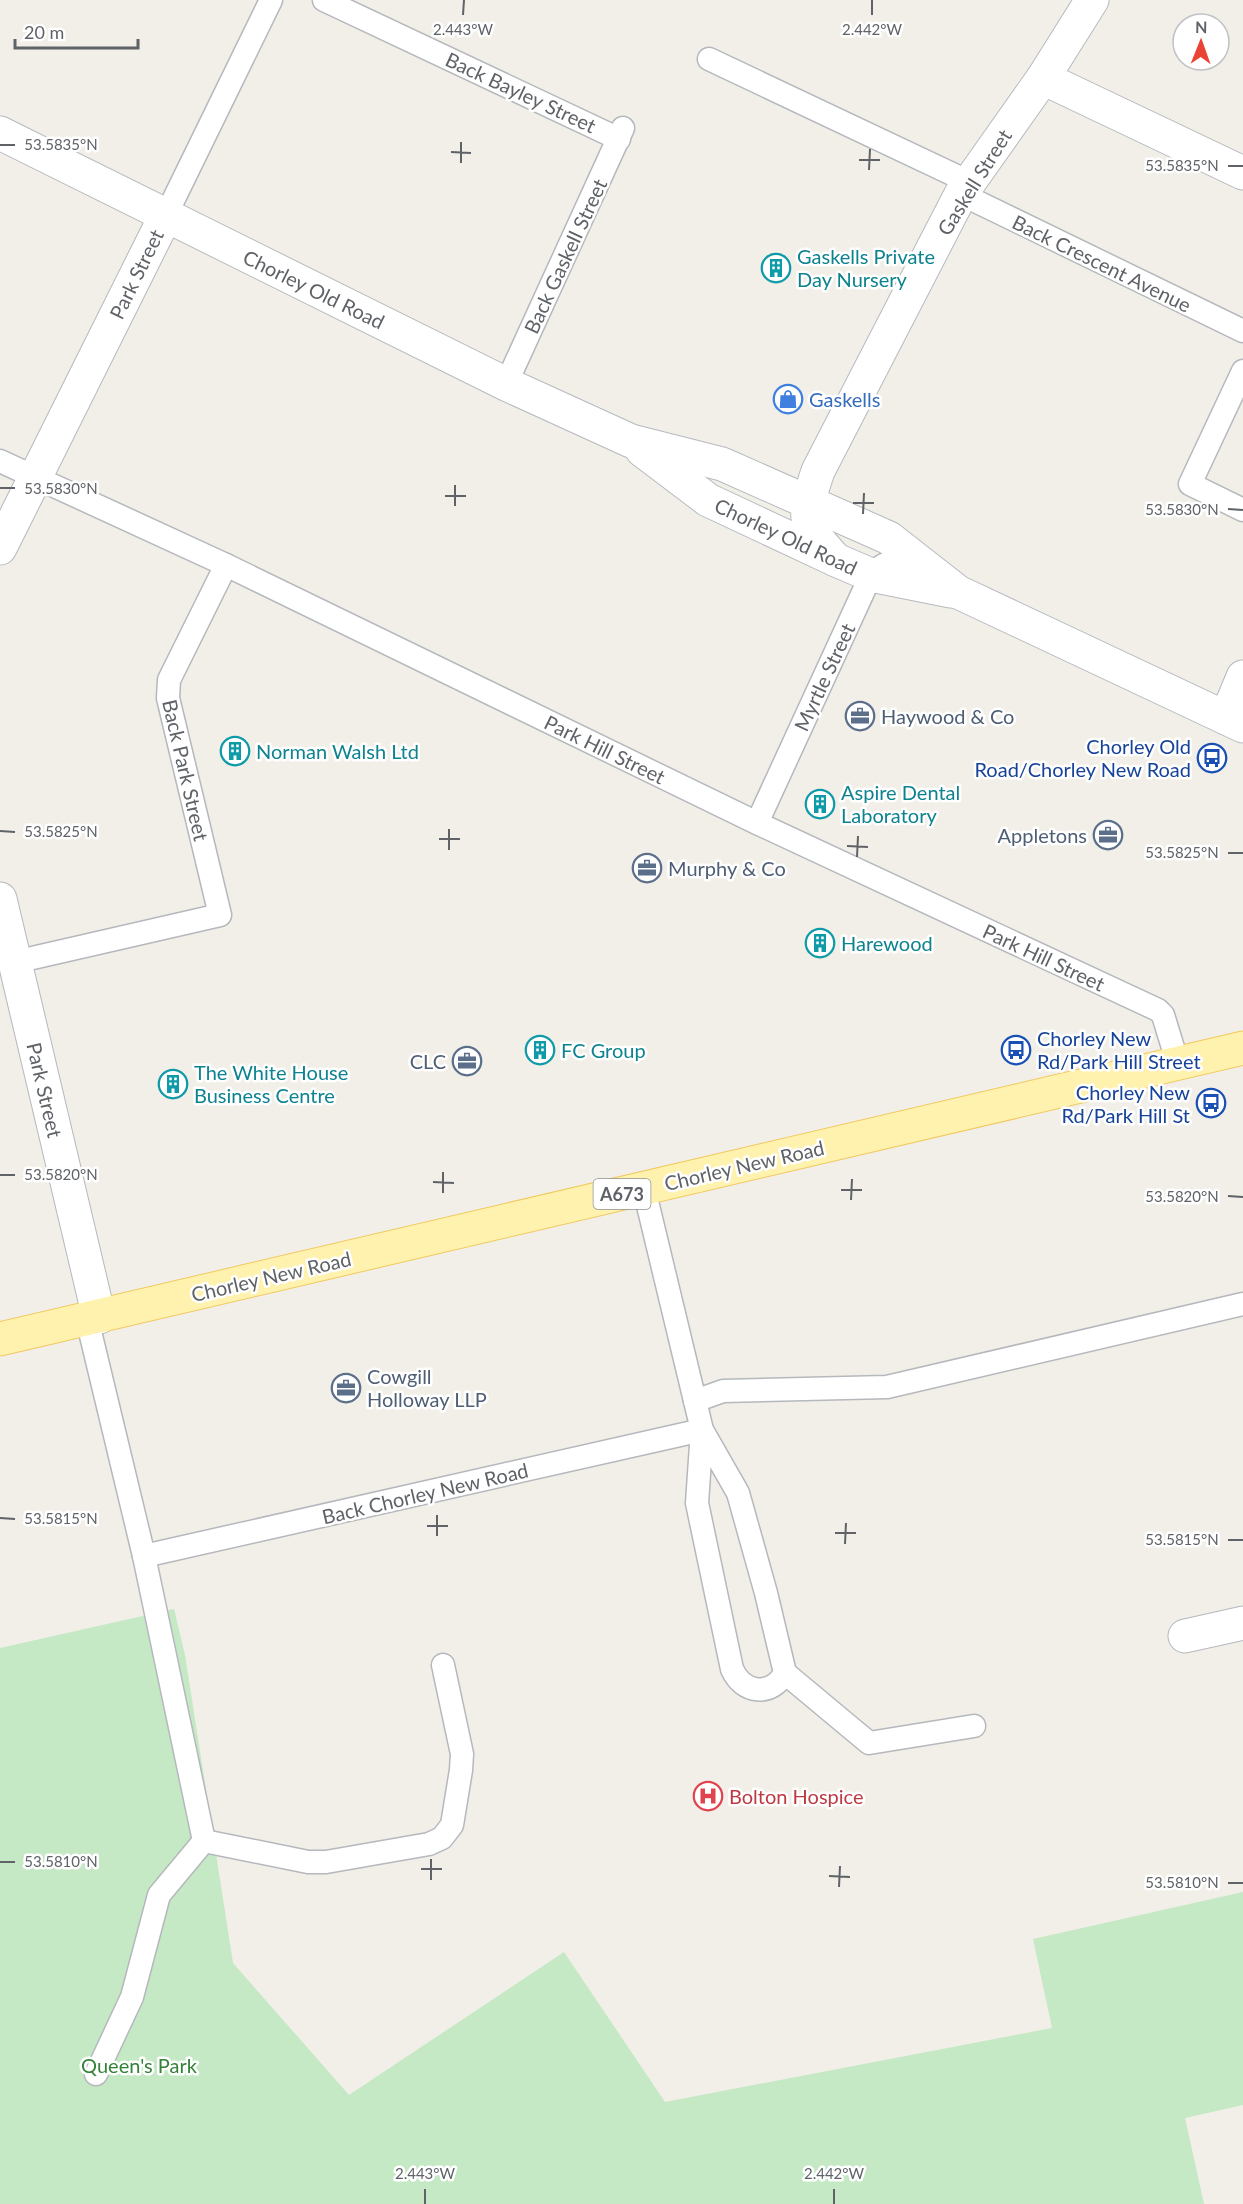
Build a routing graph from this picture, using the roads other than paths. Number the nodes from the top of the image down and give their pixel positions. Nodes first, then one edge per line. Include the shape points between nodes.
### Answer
1 (272, 0) edge
2 (324, 0) edge
3 (1092, 0) edge
4 (709, 59) dead end
5 (1043, 78) junction
6 (0, 132) edge
7 (621, 133) joint
8 (1243, 173) edge
9 (965, 188) junction
10 (166, 216) junction
11 (1243, 331) edge
12 (1243, 370) edge
13 (506, 384) junction
14 (631, 441) junction
15 (0, 461) edge
16 (818, 471) junction
17 (35, 478) junction
18 (773, 487) junction
19 (708, 500) junction
20 (808, 502) junction
21 (1243, 510) edge
22 (0, 548) edge
23 (913, 558) junction
24 (836, 560) junction
25 (226, 566) junction
26 (870, 575) junction
27 (958, 592) junction
28 (1243, 677) edge
29 (1234, 722) edge
30 (758, 823) junction
31 (0, 899) edge
32 (7, 964) edge
33 (1243, 1048) edge
34 (1178, 1064) junction
35 (644, 1189) junction
36 (1243, 1304) edge
37 (93, 1318) junction
38 (0, 1340) edge
39 (696, 1401) junction
40 (702, 1430) junction
41 (144, 1557) junction
42 (1243, 1623) edge
43 (1185, 1636) dead end
44 (443, 1665) dead end
45 (785, 1673) junction
46 (974, 1726) dead end
47 (204, 1840) junction
48 (96, 2074) dead end

1 - 10 lane, Park Street
2 - 7 lane, Back Bayley Street
3 - 5 street, Gaskell Street
4 - 9 lane, Back Crescent Avenue
5 - 8 street
5 - 9 street, Gaskell Street
6 - 10 street, Chorley Old Road
7 - 13 lane, Back Gaskell Street
9 - 11 lane, Back Crescent Avenue
9 - 16 street, Gaskell Street
10 - 13 street, Chorley Old Road
10 - 17 street, Park Street
12 - 21 lane via 1190,484
13 - 14 street, Chorley Old Road
14 - 18 street, Chorley Old Road via 722,464
14 - 19 street, Chorley Old Road
15 - 17 lane, Park Hill Street
16 - 18 street
16 - 20 street, Gaskell Street
17 - 22 street, Park Street
17 - 25 lane, Park Hill Street
18 - 19 street via 745,496
18 - 20 street, Chorley Old Road
19 - 24 street, Chorley Old Road
20 - 23 street, Chorley Old Road via 889,538
20 - 24 street via 809,527
23 - 26 lane via 890,561
23 - 27 street, Chorley Old Road
24 - 26 street, Chorley Old Road
25 - 30 lane, Park Hill Street
25 - 32 lane, Back Park Street via 169,680 168,698 220,915
26 - 27 street, Chorley Old Road
26 - 30 lane, Myrtle Street
27 - 29 street, Chorley Old Road
28 - 29 street
30 - 34 lane, Park Hill Street via 1158,1010 1163,1014
31 - 32 street, Park Street
32 - 37 street, Park Street
33 - 34 main road, Chorley New Road / A673
34 - 35 main road, Chorley New Road / A673
35 - 37 main road, Chorley New Road / A673
35 - 39 lane
36 - 39 lane via 887,1388 723,1391
37 - 38 main road, Chorley New Road / A673
37 - 41 lane
39 - 40 lane
40 - 41 lane, Back Chorley New Road
40 - 45 lane via 738,1493
40 - 45 lane via 697,1503 732,1669 745,1686 755,1689 779,1683
41 - 47 lane
42 - 43 street
44 - 47 lane via 462,1754 452,1825 442,1838 429,1844 326,1862 308,1862
45 - 46 lane via 868,1743
47 - 48 lane via 159,1895 132,1996

